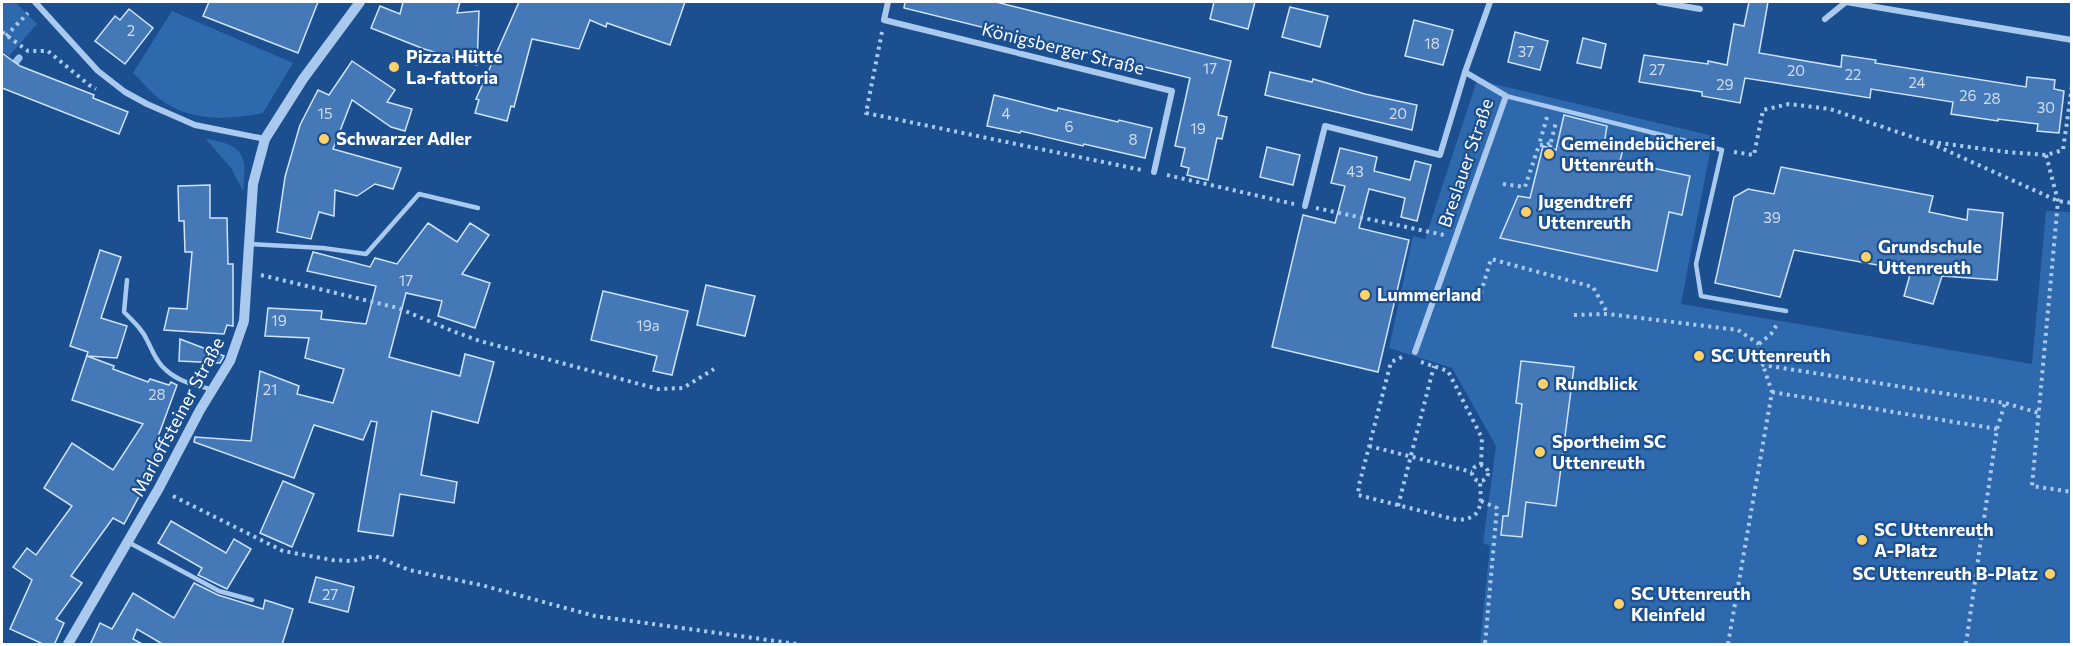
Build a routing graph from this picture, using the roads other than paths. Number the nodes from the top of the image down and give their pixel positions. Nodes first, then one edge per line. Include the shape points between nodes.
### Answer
1 (360, 2) edge
2 (888, 2) edge
3 (1491, 2) edge
4 (1659, 2) edge
5 (1846, 2) edge
6 (36, 3) edge
7 (1700, 9) dead end
8 (1825, 20) dead end
9 (2072, 40) edge
10 (1465, 72) junction
11 (1506, 96) junction
12 (265, 139) junction
13 (1154, 172) dead end
14 (1305, 206) dead end
15 (478, 208) dead end
16 (250, 244) junction
17 (127, 280) dead end
18 (1786, 311) road end
19 (1415, 352) dead end
20 (213, 390) junction
21 (128, 542) junction
22 (252, 600) dead end
23 (68, 645) edge

1 - 12 street, Marloffsteiner Straße
2 - 13 street, Königsberger Straße via 884,20 1172,91
3 - 10 street
4 - 7 street
5 - 8 street
5 - 9 street
6 - 12 street via 98,71 125,92 195,125
10 - 11 street, Breslauer Straße
10 - 14 street via 1440,155 1325,126
11 - 18 lane via 1722,150 1696,264 1701,296
11 - 19 street, Breslauer Straße
12 - 16 street, Marloffsteiner Straße via 253,184
15 - 16 lane via 419,194 366,254
16 - 20 street, Marloffsteiner Straße via 240,338
17 - 20 lane via 124,312 148,340 165,370 180,380
20 - 21 street, Marloffsteiner Straße
21 - 22 lane via 219,591
21 - 23 street, Marloffsteiner Straße

